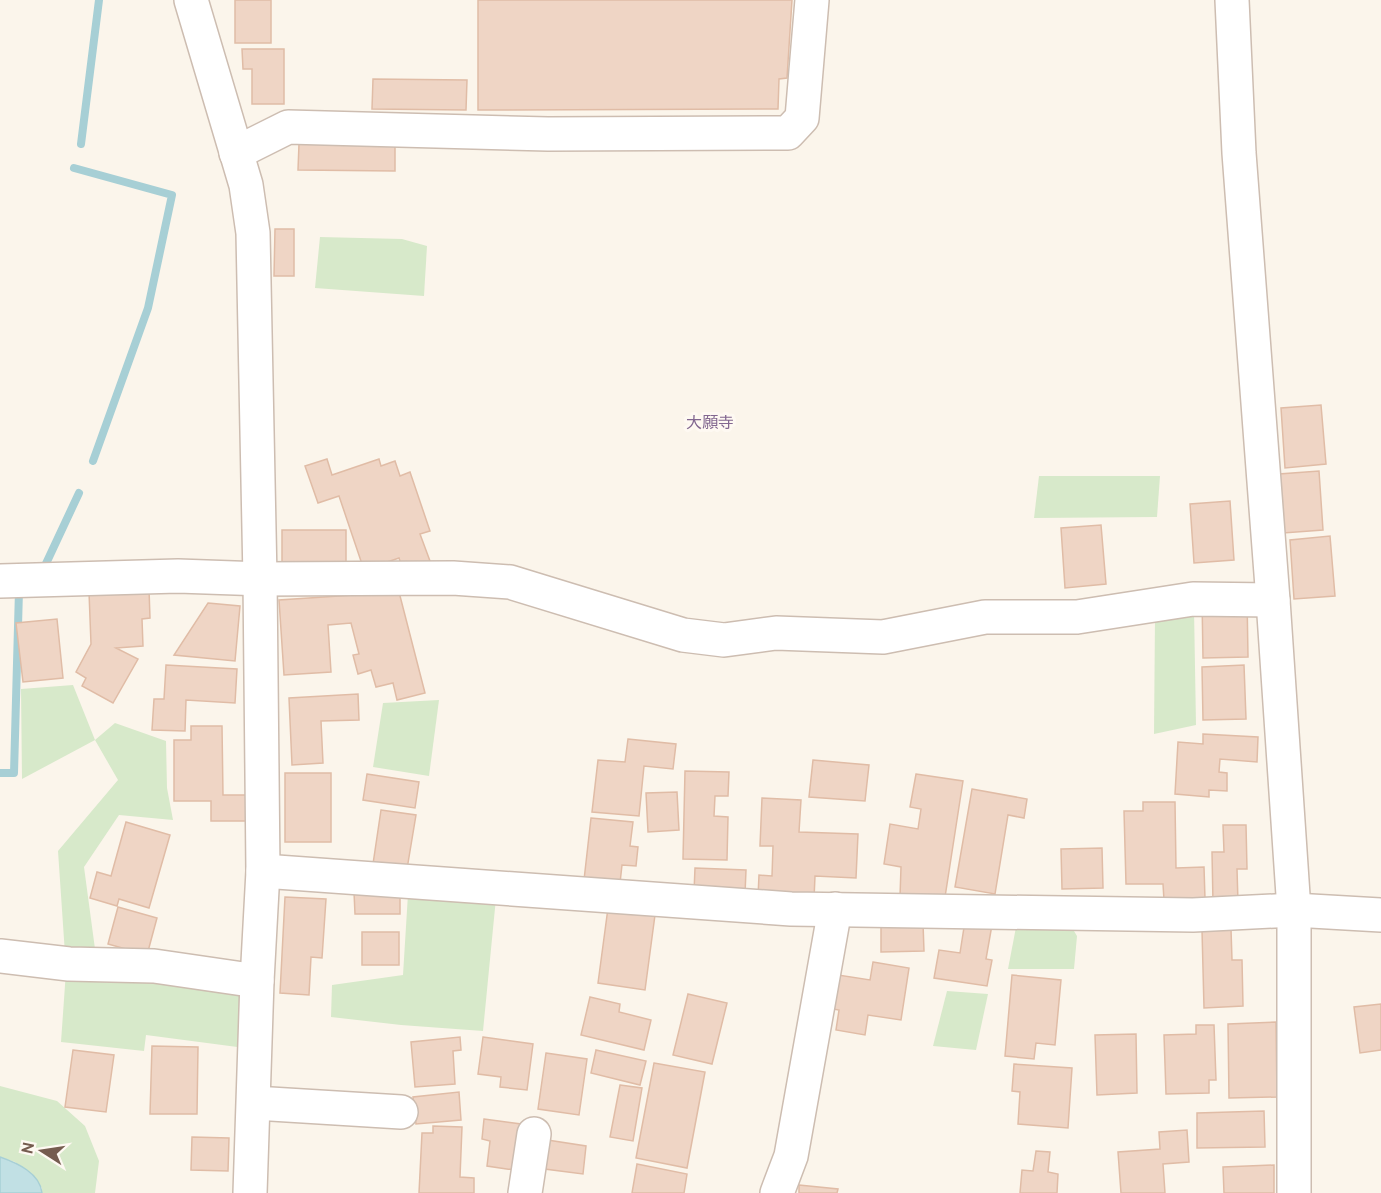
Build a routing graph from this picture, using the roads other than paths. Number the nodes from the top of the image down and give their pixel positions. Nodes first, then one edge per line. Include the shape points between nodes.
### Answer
1 (191, 0) edge
2 (812, 0) edge
3 (1232, 0) edge
4 (236, 153) junction
5 (260, 579) junction
6 (0, 581) edge
7 (1272, 600) junction
8 (263, 871) junction
9 (835, 909) junction
10 (1294, 910) junction
11 (1381, 915) edge
12 (0, 956) edge
13 (257, 981) junction
14 (254, 1103) junction
15 (401, 1112) dead end
16 (534, 1134) dead end
17 (250, 1193) edge
18 (525, 1193) edge
19 (777, 1193) edge
20 (1294, 1193) edge

1 - 4 street
2 - 4 street via 802,118 788,133 548,134 288,127
3 - 7 street via 1239,153
4 - 5 street via 246,185 253,233
5 - 6 street via 178,576
5 - 7 street via 453,578 510,582 683,635 724,640 776,633 883,637 985,617 1077,617 1193,599
5 - 8 street
7 - 10 street
8 - 9 street
8 - 13 street
9 - 10 street via 1193,915
9 - 19 street via 791,1156
10 - 11 street
10 - 20 street
12 - 13 street via 69,964 154,966
13 - 14 street
14 - 15 street
14 - 17 street
16 - 18 street

